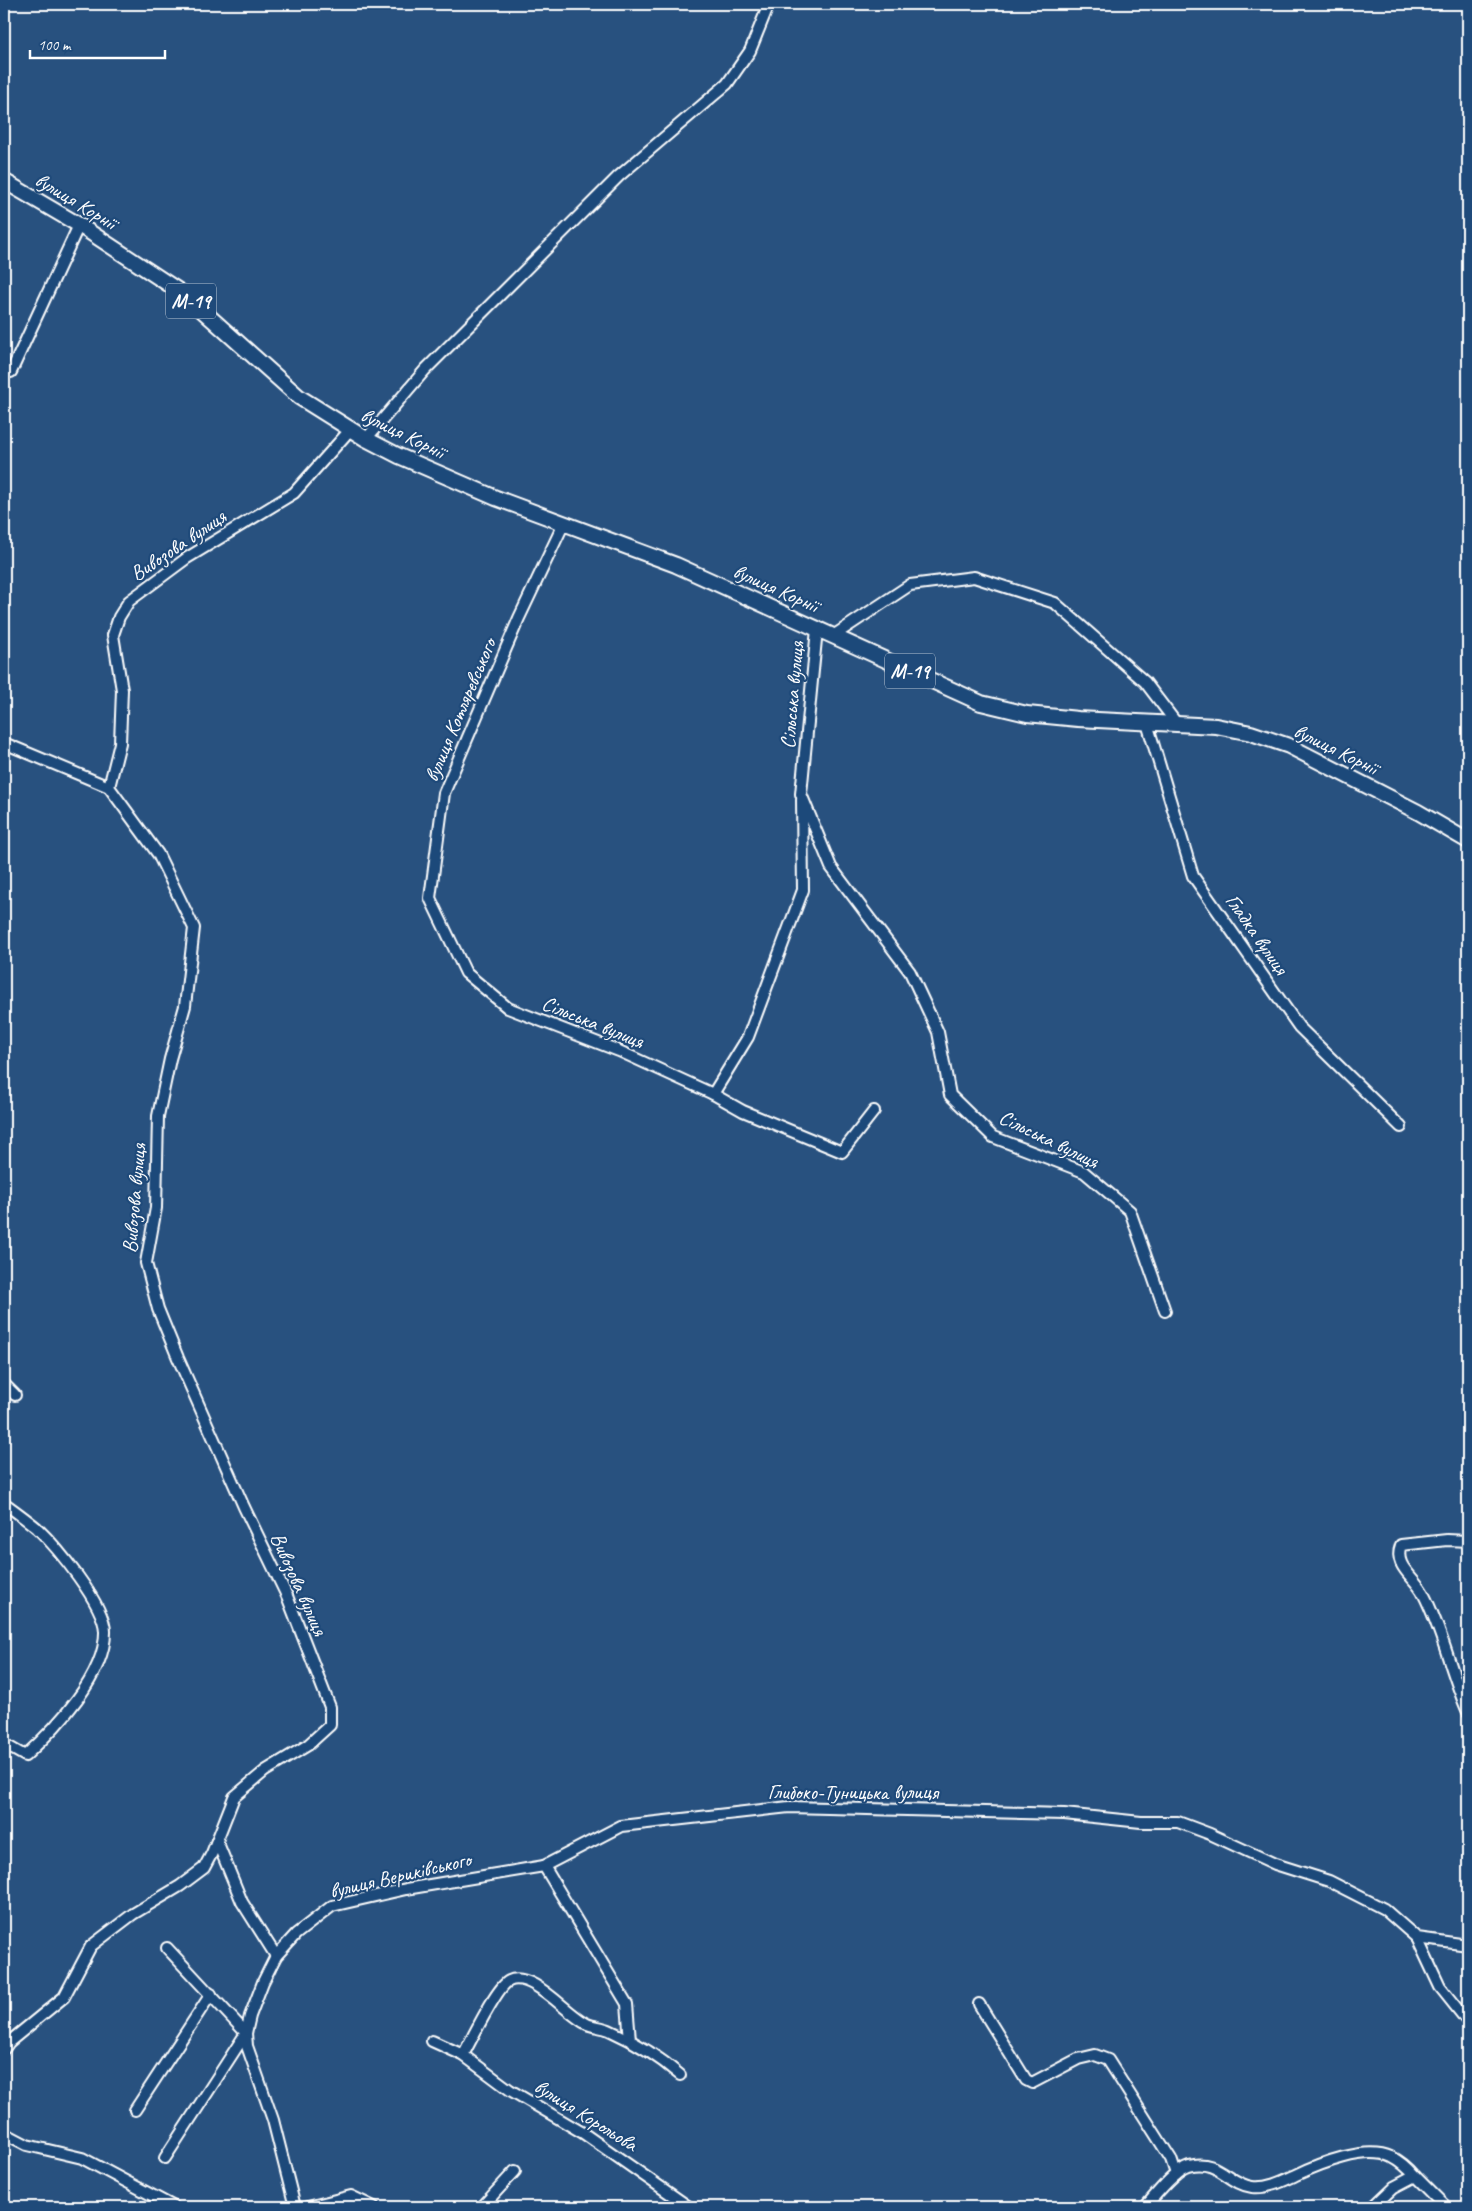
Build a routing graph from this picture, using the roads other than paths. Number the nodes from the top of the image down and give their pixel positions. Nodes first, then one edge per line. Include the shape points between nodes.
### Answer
1 (769, 4) edge
2 (4, 181) edge
3 (79, 224) junction
4 (4, 370) edge
5 (350, 430) junction
6 (366, 439) junction
7 (564, 523) junction
8 (817, 629) junction
9 (833, 636) junction
10 (1148, 722) junction
11 (1177, 724) junction
12 (4, 742) edge
13 (109, 787) junction
14 (802, 794) junction
15 (1468, 841) edge
16 (466, 973) joint
17 (713, 1094) junction
18 (874, 1112) dead end
19 (1401, 1127) dead end
20 (1165, 1311) dead end
21 (4, 1384) edge
22 (15, 1395) dead end
23 (4, 1503) edge
24 (1468, 1541) edge
25 (1468, 1712) edge
26 (4, 1744) edge
27 (217, 1841) junction
28 (544, 1866) junction
29 (1417, 1938) junction
30 (1468, 1945) edge
31 (167, 1948) dead end
32 (276, 1956) junction
33 (211, 1994) junction
34 (979, 2004) dead end
35 (1468, 2022) edge
36 (246, 2033) junction
37 (630, 2040) junction
38 (432, 2041) dead end
39 (4, 2049) edge
40 (463, 2055) junction
41 (680, 2075) dead end
42 (135, 2110) dead end
43 (4, 2133) edge
44 (164, 2158) dead end
45 (515, 2171) dead end
46 (1176, 2174) junction
47 (1415, 2176) junction
48 (174, 2207) edge
49 (296, 2207) edge
50 (308, 2207) edge
51 (374, 2207) edge
52 (482, 2207) edge
53 (689, 2207) edge
54 (1144, 2207) edge
55 (1373, 2207) edge
56 (1446, 2207) edge

1 - 6 street via 750,51 727,84 619,176 425,370
2 - 3 highway, вулиця Корнії / М-19
3 - 4 street via 11,372
3 - 5 highway, вулиця Корнії / М-19 via 185,295 300,397
5 - 6 highway, вулиця Корнії / М-19
5 - 13 street, Вивозова вулиця via 294,493 187,558 129,601 119,617 114,635 122,690 120,743
6 - 7 highway, вулиця Корнії / М-19 via 496,498
7 - 8 highway, вулиця Корнії / М-19 via 676,565
7 - 16 street, вулиця Котляревського via 519,618 444,793 430,898
8 - 9 highway, вулиця Корнії / М-19
8 - 14 street, Сільська вулиця
9 - 10 highway, вулиця Корнії / М-19 via 981,703 1028,714
9 - 11 street, вулиця Корнії via 910,585 974,577 1055,603 1146,682
10 - 11 highway, вулиця Корнії / М-19
10 - 19 street, Гладка вулиця via 1193,876 1299,1027
11 - 15 highway, вулиця Корнії / М-19 via 1216,726 1289,746
12 - 13 street
13 - 27 street, Вивозова вулиця via 158,854 194,928 185,1006 158,1116 156,1208 146,1263 158,1309 178,1358 287,1596 330,1708 330,1725 308,1745 265,1771 234,1797
14 - 17 street, Сільська вулиця via 802,890 748,1037
14 - 20 street, Сільська вулиця via 831,867 910,972 938,1032 950,1095 993,1137 1084,1172 1130,1211
16 - 17 street, Сільська вулиця via 508,1008 619,1051
17 - 18 street, Сільська вулиця via 743,1111 842,1152
21 - 22 street
23 - 26 street via 38,1529 92,1597 101,1614 105,1638 90,1679 63,1718 26,1756
24 - 25 street via 1401,1545 1398,1553 1399,1561 1422,1592 1441,1635
27 - 32 street via 242,1902
27 - 39 street, Вивозова вулиця via 204,1868 132,1914 91,1946 64,1997 8,2042
28 - 29 street, Глибоко-Туницька вулиця via 621,1826 789,1807 1064,1814 1141,1822 1178,1822 1274,1864 1329,1881 1384,1909
28 - 32 street, вулиця Вериківського via 406,1889 332,1906 296,1934
28 - 37 street via 627,2004
29 - 30 street
29 - 35 street via 1440,1987
31 - 33 street
32 - 36 street, вулиця Вериківського via 258,1995
33 - 36 street
33 - 42 street
34 - 46 street via 1026,2080 1032,2083 1078,2059 1095,2055 1108,2060 1171,2159
36 - 44 street
36 - 49 street, вулиця Вериківського via 247,2046 273,2120
37 - 40 street via 608,2029 587,2024 527,1980 517,1978 508,1981 494,2000
37 - 41 street via 658,2056
38 - 40 street, вулиця Корольова
40 - 53 street, вулиця Корольова via 510,2090 583,2133
43 - 48 street via 27,2145 82,2158
45 - 52 street
46 - 47 street via 1187,2166 1204,2163 1251,2187 1263,2187 1329,2161 1367,2154 1391,2156
46 - 54 street
47 - 55 street via 1394,2187
47 - 56 street
50 - 51 street via 351,2196

